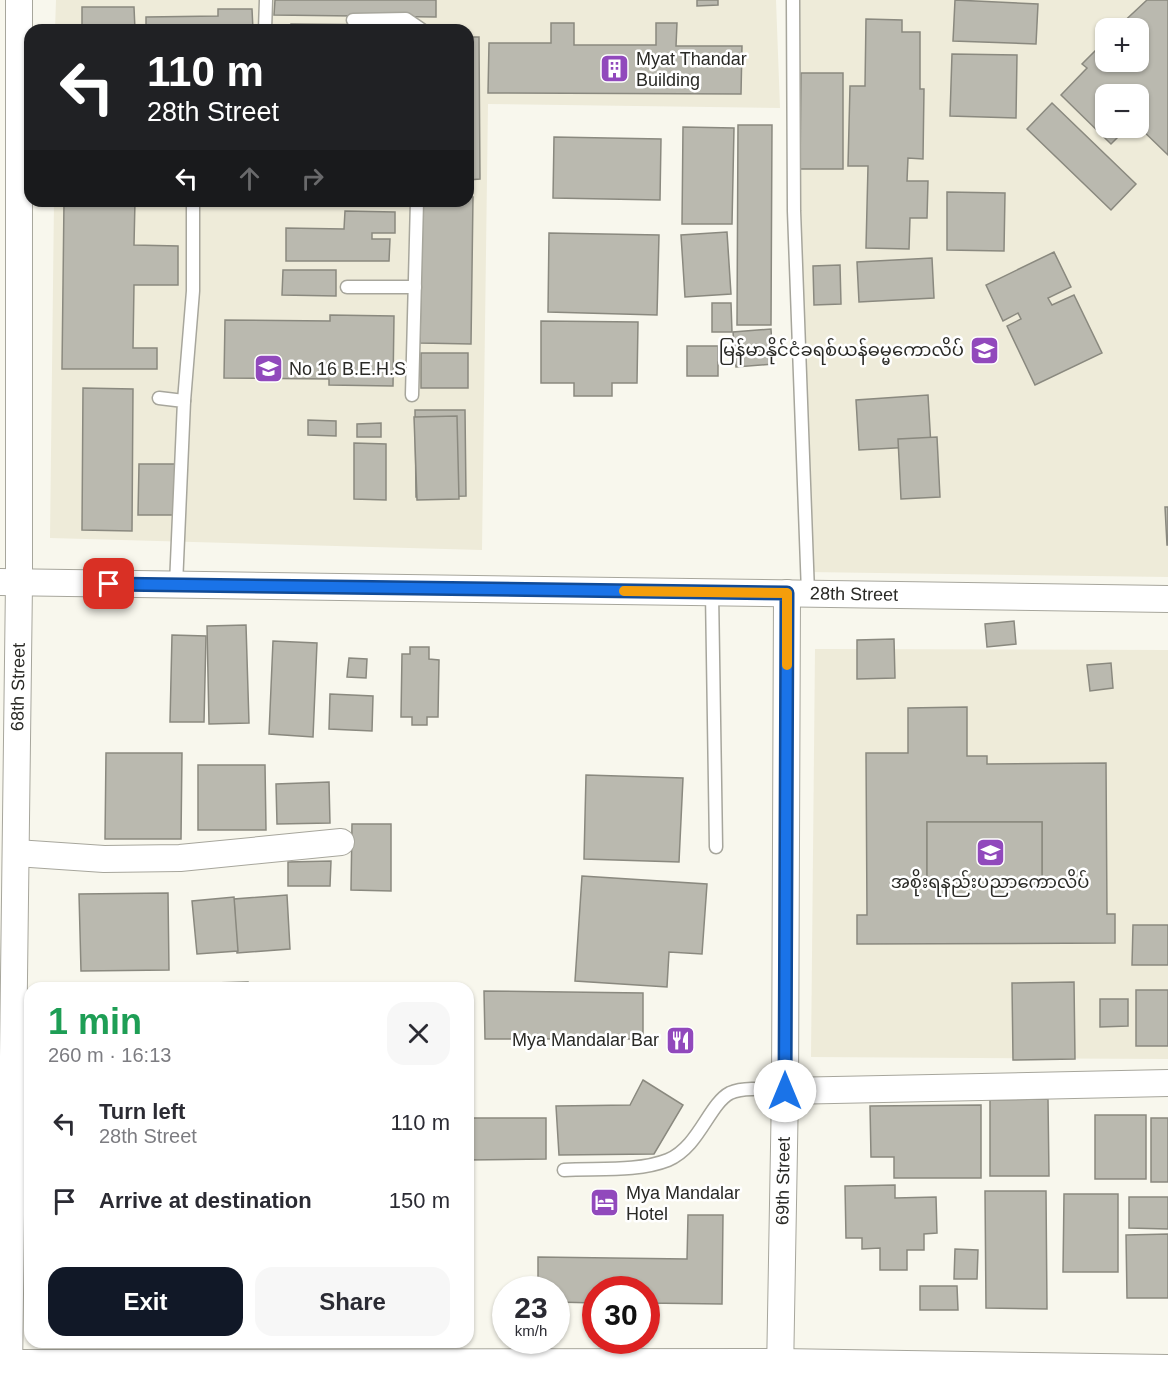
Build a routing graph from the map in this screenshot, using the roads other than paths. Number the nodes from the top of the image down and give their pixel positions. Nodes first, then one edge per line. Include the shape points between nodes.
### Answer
1 (19, 0) edge
2 (266, 0) edge
3 (793, 0) edge
4 (353, 20) dead end
5 (265, 24) edge
6 (413, 24) edge
7 (193, 207) edge
8 (417, 207) edge
9 (347, 287) dead end
10 (415, 287) junction
11 (412, 395) dead end
12 (159, 398) dead end
13 (184, 401) junction
14 (10, 582) edge
15 (176, 585) junction
16 (712, 592) junction
17 (797, 593) junction
18 (1168, 599) edge
19 (341, 842) dead end
20 (716, 847) dead end
21 (16, 854) junction
22 (21, 1082) edge
23 (1168, 1083) edge
24 (785, 1091) junction
25 (564, 1170) dead end
26 (349, 1353) edge
27 (6, 1366) edge
28 (780, 1367) edge
29 (225, 1368) edge
30 (1168, 1368) edge
31 (1123, 1370) edge

1 - 14 street, 68th Street
2 - 5 lane
3 - 17 lane
4 - 6 lane via 406,20
7 - 13 lane via 193,291
8 - 10 lane
9 - 10 lane
10 - 11 lane
12 - 13 lane
13 - 15 lane
14 - 15 street, 28th Street
14 - 21 street, 68th Street
15 - 16 street, 28th Street
16 - 17 street, 28th Street
16 - 20 lane
17 - 18 street, 28th Street
17 - 24 street, 69th Street
19 - 21 street via 180,858
21 - 22 street, 68th Street
22 - 27 street, 68th Street
23 - 24 street
24 - 25 lane via 756,1089 731,1093 690,1144 669,1159 644,1166
24 - 28 street, 69th Street
26 - 28 street
26 - 29 street
27 - 29 street
28 - 31 street
30 - 31 street

